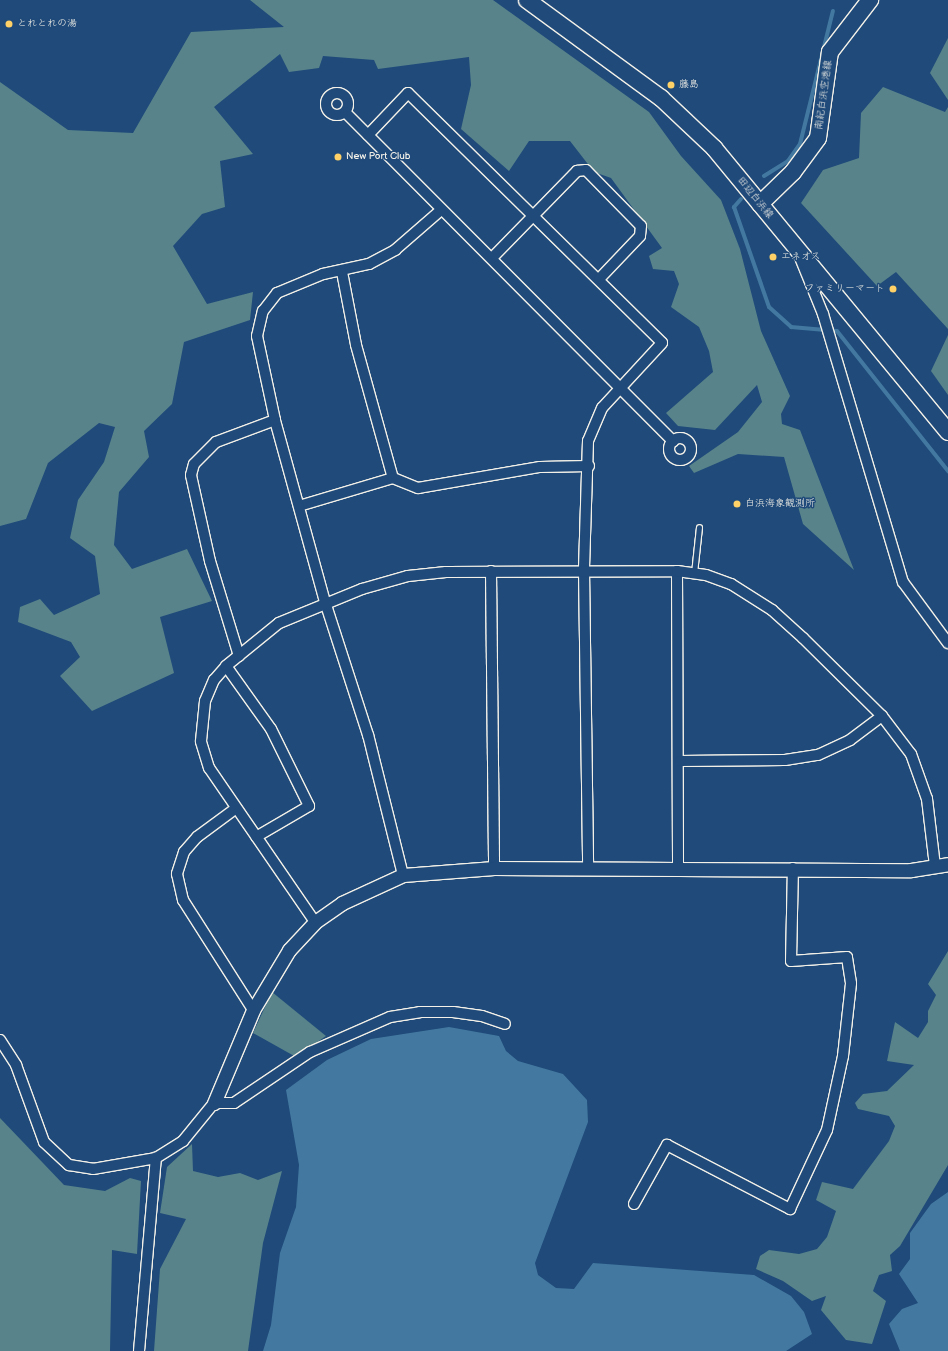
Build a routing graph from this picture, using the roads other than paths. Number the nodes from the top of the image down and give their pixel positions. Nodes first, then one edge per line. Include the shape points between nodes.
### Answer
1 (527, 0) edge
2 (870, 0) edge
3 (345, 112) dead end
4 (368, 135) junction
5 (760, 204) junction
6 (441, 210) junction
7 (534, 214) junction
8 (796, 249) junction
9 (492, 258) junction
10 (342, 272) junction
11 (599, 279) junction
12 (618, 388) junction
13 (275, 420) junction
14 (948, 432) edge
15 (673, 441) dead end
16 (589, 466) junction
17 (393, 478) junction
18 (300, 506) junction
19 (699, 528) dead end
20 (584, 570) junction
21 (677, 571) junction
22 (491, 572) junction
23 (694, 573) junction
24 (324, 602) junction
25 (948, 643) edge
26 (239, 656) junction
27 (226, 666) junction
28 (882, 716) junction
29 (680, 760) junction
30 (235, 809) junction
31 (256, 837) junction
32 (942, 865) edge
33 (494, 868) junction
34 (588, 868) junction
35 (793, 868) junction
36 (678, 869) junction
37 (403, 875) junction
38 (316, 922) junction
39 (253, 1010) junction
40 (505, 1024) dead end
41 (0, 1040) edge
42 (214, 1103) junction
43 (156, 1158) junction
44 (634, 1204) dead end
45 (139, 1351) edge

1 - 5 main road, 田辺白浜線 via 661,98 714,148
2 - 5 main road, 南紀白浜空港線 via 830,52 818,138 793,172
3 - 4 street
4 - 6 street
4 - 7 street via 408,93
5 - 8 main road, 田辺白浜線
6 - 9 street
6 - 10 street via 395,250 369,264
7 - 9 street
7 - 11 street
7 - 11 street via 576,171 586,170 642,226 640,236
8 - 14 main road, 田辺白浜線
8 - 25 street via 823,314 903,582
9 - 12 street
10 - 13 street via 287,287 263,311 257,336
10 - 17 street via 356,345
11 - 12 street via 662,342
12 - 15 street
12 - 16 street via 602,408 588,441
13 - 18 street
13 - 26 street via 216,442 194,464 191,475 208,554
16 - 17 street via 540,467 418,488
16 - 20 street
17 - 18 street
18 - 24 street
19 - 23 lane
20 - 21 street
20 - 22 street
20 - 34 street
21 - 23 street
21 - 29 street
22 - 24 street via 408,576
22 - 33 street
23 - 28 street via 731,584 772,610
24 - 26 street via 279,623
24 - 37 street via 368,735
26 - 27 street
27 - 30 street via 214,680 205,701 201,741 209,768
27 - 31 street via 271,729 309,806
28 - 29 street via 850,740 818,755 785,760
28 - 32 street via 910,754 927,799
29 - 36 street
30 - 31 street
30 - 39 street via 197,837 184,852 177,874 183,900
31 - 38 street
32 - 35 street via 911,870
33 - 34 street
33 - 37 street
34 - 36 street
35 - 36 street
35 - 44 street via 791,961 847,957 851,983 843,1056 827,1130 790,1209 667,1145
37 - 38 street via 342,903
38 - 39 street via 271,976
39 - 42 street
40 - 42 street via 482,1016 453,1012 420,1012 390,1018 310,1052 234,1103
41 - 43 street via 16,1065 44,1142 55,1156 69,1165 93,1169
42 - 43 street via 183,1141
43 - 45 street

